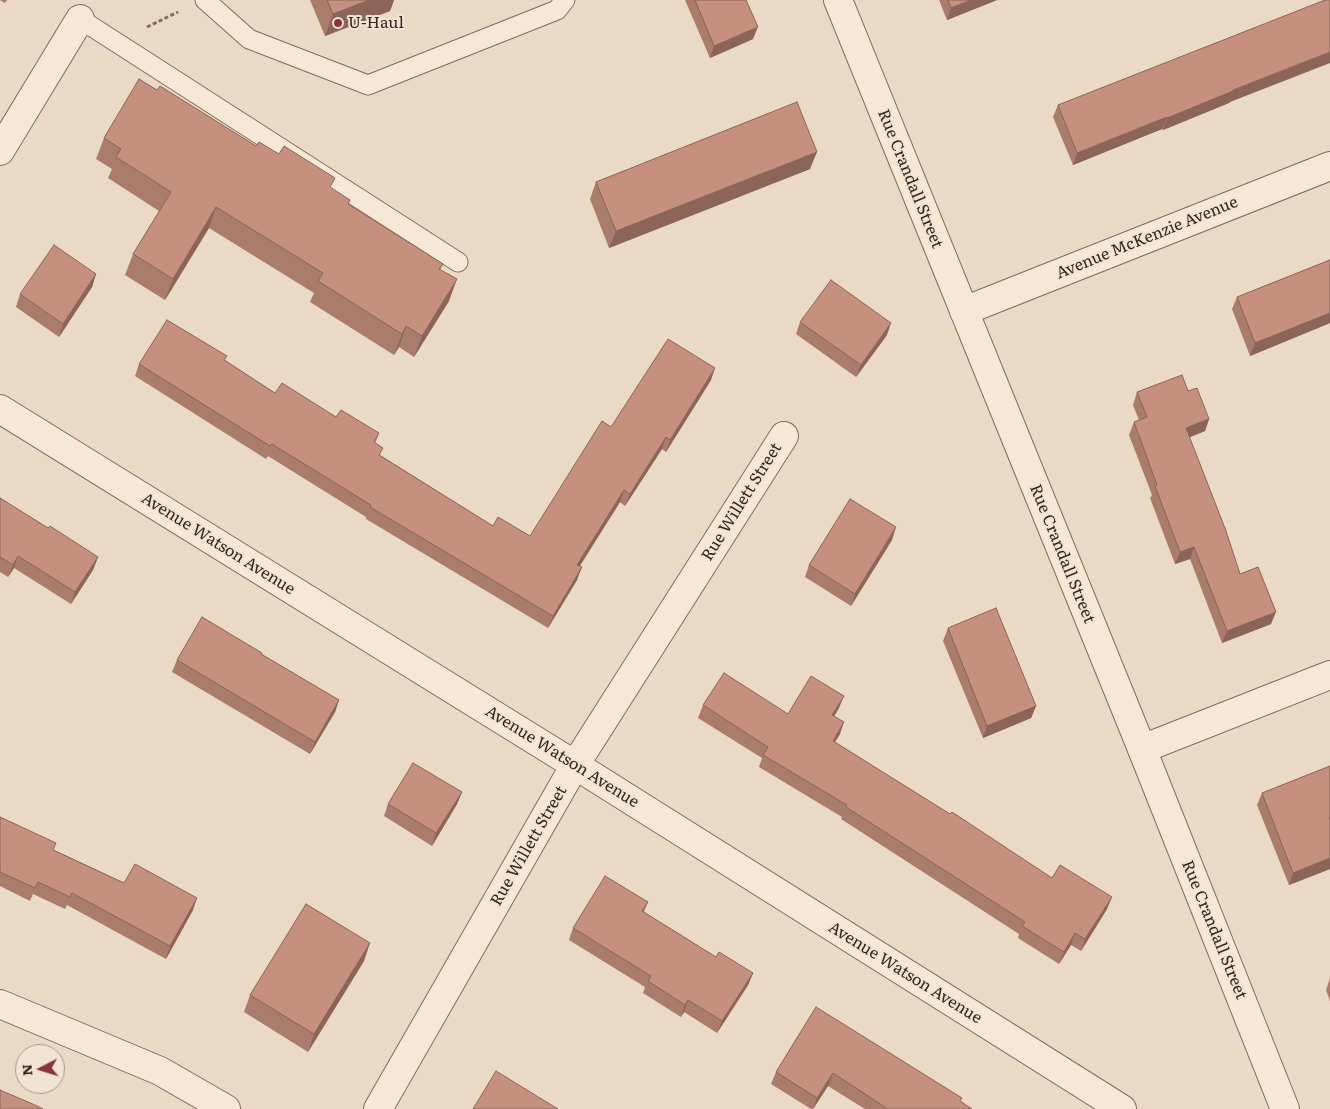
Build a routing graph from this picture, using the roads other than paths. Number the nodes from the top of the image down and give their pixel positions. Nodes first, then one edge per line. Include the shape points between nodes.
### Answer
1 (205, 0) edge
2 (565, 0) edge
3 (838, 0) edge
4 (80, 19) joint
5 (0, 151) edge
6 (1330, 166) edge
7 (458, 262) dead end
8 (964, 311) junction
9 (0, 409) edge
10 (784, 436) dead end
11 (1330, 675) edge
12 (1142, 749) junction
13 (575, 765) junction
14 (0, 1004) edge
15 (226, 1109) edge
16 (378, 1109) edge
17 (1122, 1109) edge
18 (1285, 1109) edge

1 - 2 lane via 249,40 368,85 557,10
3 - 8 street, Rue Crandall Street
4 - 5 street
4 - 7 lane
6 - 8 street, Avenue McKenzie Avenue
8 - 12 street, Rue Crandall Street
9 - 13 street, Avenue Watson Avenue
10 - 13 street, Rue Willett Street
11 - 12 street
12 - 18 street, Rue Crandall Street
13 - 16 street, Rue Willett Street
13 - 17 street, Avenue Watson Avenue
14 - 15 street via 160,1071

